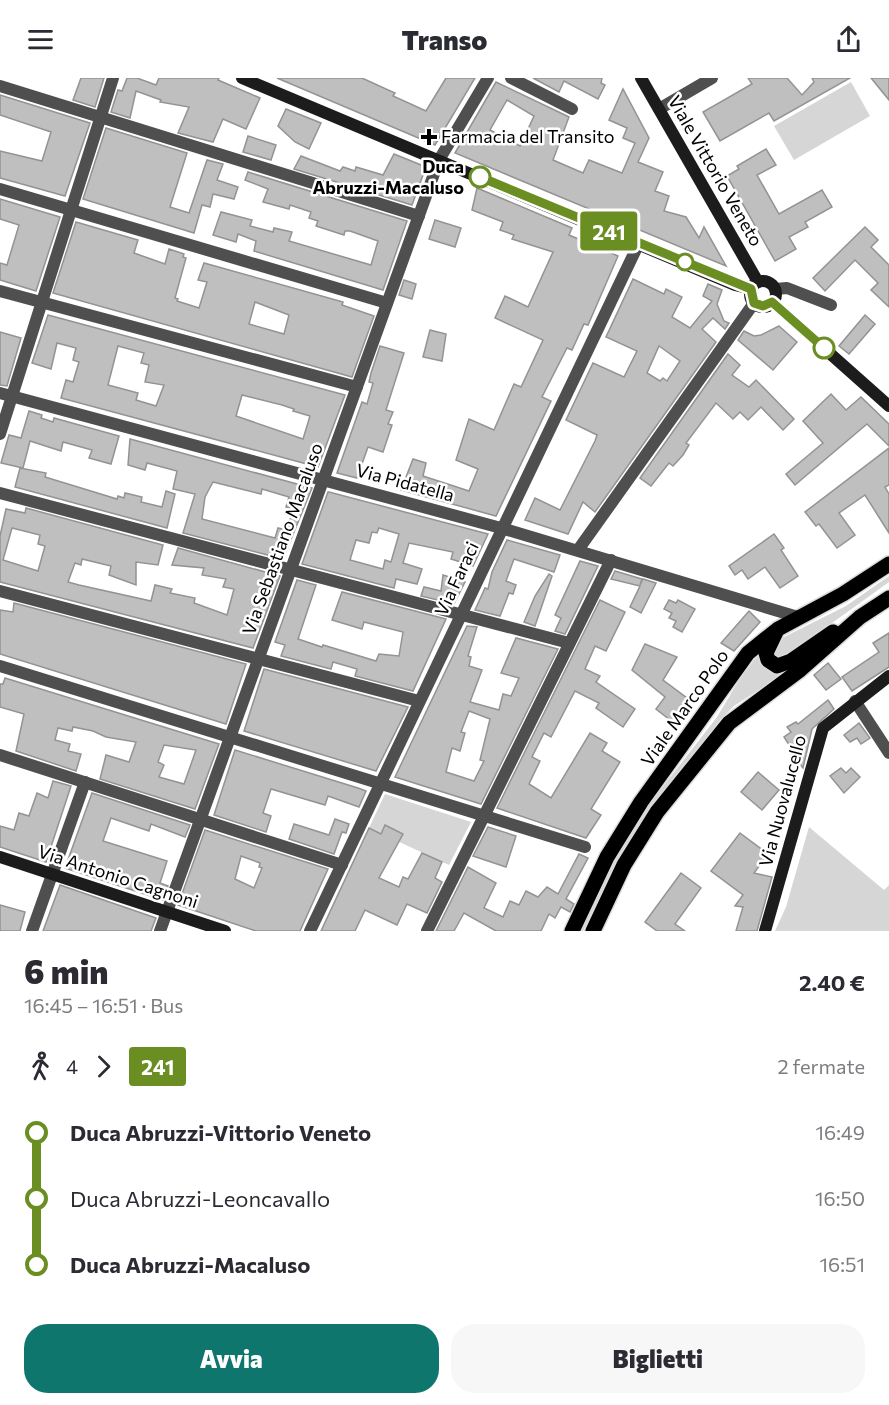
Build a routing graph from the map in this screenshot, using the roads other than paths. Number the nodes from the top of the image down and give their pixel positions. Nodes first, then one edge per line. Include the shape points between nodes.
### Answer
1 (113, 78) edge
2 (242, 78) edge
3 (488, 78) edge
4 (511, 78) edge
5 (641, 78) edge
6 (712, 78) edge
7 (265, 82) edge
8 (0, 86) edge
9 (572, 109) dead end
10 (659, 109) junction
11 (100, 117) junction
12 (439, 160) junction
13 (0, 189) edge
14 (70, 209) junction
15 (419, 216) junction
16 (639, 243) junction
17 (754, 286) junction
18 (775, 289) junction
19 (0, 291) edge
20 (772, 302) junction
21 (42, 303) junction
22 (387, 303) junction
23 (754, 303) junction
24 (831, 305) dead end
25 (357, 387) junction
26 (6, 394) edge
27 (889, 406) edge
28 (0, 434) edge
29 (324, 480) junction
30 (0, 493) edge
31 (501, 528) junction
32 (578, 550) junction
33 (611, 560) junction
34 (889, 564) edge
35 (291, 570) junction
36 (0, 591) edge
37 (889, 598) edge
38 (461, 614) junction
39 (798, 617) junction
40 (860, 617) junction
41 (778, 629) junction
42 (569, 643) junction
43 (259, 658) junction
44 (0, 666) edge
45 (889, 676) edge
46 (419, 701) junction
47 (855, 701) junction
48 (231, 737) junction
49 (889, 753) edge
50 (0, 755) edge
51 (85, 782) junction
52 (380, 783) junction
53 (484, 815) junction
54 (202, 820) junction
55 (585, 847) dead end
56 (0, 856) edge
57 (342, 865) junction
58 (53, 874) junction
59 (167, 912) junction
60 (32, 931) edge
61 (160, 931) edge
62 (225, 931) edge
63 (310, 931) edge
64 (427, 931) edge
65 (572, 931) edge
66 (593, 931) edge
67 (765, 931) edge

1 - 11 street
2 - 7 main road
3 - 12 street, Via Sebastiano Macaluso
4 - 9 street
5 - 10 main road, Viale Vittorio Veneto
6 - 10 street
7 - 12 main road
8 - 11 street
10 - 17 main road, Viale Vittorio Veneto
11 - 14 street
11 - 15 street
12 - 15 street, Via Sebastiano Macaluso
12 - 16 main road
13 - 14 street
14 - 21 street
14 - 22 street
15 - 22 street, Via Sebastiano Macaluso
16 - 17 main road
16 - 31 street, Via Faraci
17 - 18 main road via 768,282
17 - 23 main road
18 - 20 main road
18 - 24 street via 787,288
19 - 21 street
20 - 23 main road via 763,306
20 - 27 main road
21 - 25 street
21 - 26 street
22 - 25 street, Via Sebastiano Macaluso
23 - 32 street
25 - 29 street, Via Sebastiano Macaluso
26 - 28 street
26 - 29 street, Via Pidatella
29 - 31 street, Via Pidatella
29 - 35 street, Via Sebastiano Macaluso
30 - 35 street
31 - 32 street, Via Pidatella
31 - 38 street, Via Faraci
32 - 33 street, Via Pidatella
33 - 39 street, Via Pidatella
33 - 42 street
34 - 39 main road, Viale Marco Polo
35 - 38 street
35 - 43 street, Via Sebastiano Macaluso
36 - 43 street
37 - 40 main road
38 - 42 street
38 - 46 street, Via Faraci
39 - 41 main road, Viale Marco Polo
40 - 41 main road via 777,666 766,653
40 - 66 main road via 800,670 729,723 657,812 624,865
41 - 65 main road, Viale Marco Polo via 761,640 735,668 642,802 607,857
42 - 53 street
43 - 46 street
43 - 48 street, Via Sebastiano Macaluso
44 - 48 street
45 - 47 main road, Via Nuovalucello
46 - 52 street, Via Faraci
47 - 49 street
47 - 67 main road, Via Nuovalucello via 823,728 818,739
48 - 52 street
48 - 54 street, Via Sebastiano Macaluso
50 - 51 street
51 - 54 street
51 - 58 street
52 - 53 street
52 - 57 street, Via Faraci
53 - 55 street
53 - 64 street
54 - 57 street
54 - 59 street, Via Sebastiano Macaluso
56 - 58 main road, Via Antonio Cagnoni
57 - 63 street, Via Faraci
58 - 59 main road, Via Antonio Cagnoni
58 - 60 street
59 - 61 street, Via Sebastiano Macaluso
59 - 62 main road, Via Antonio Cagnoni

